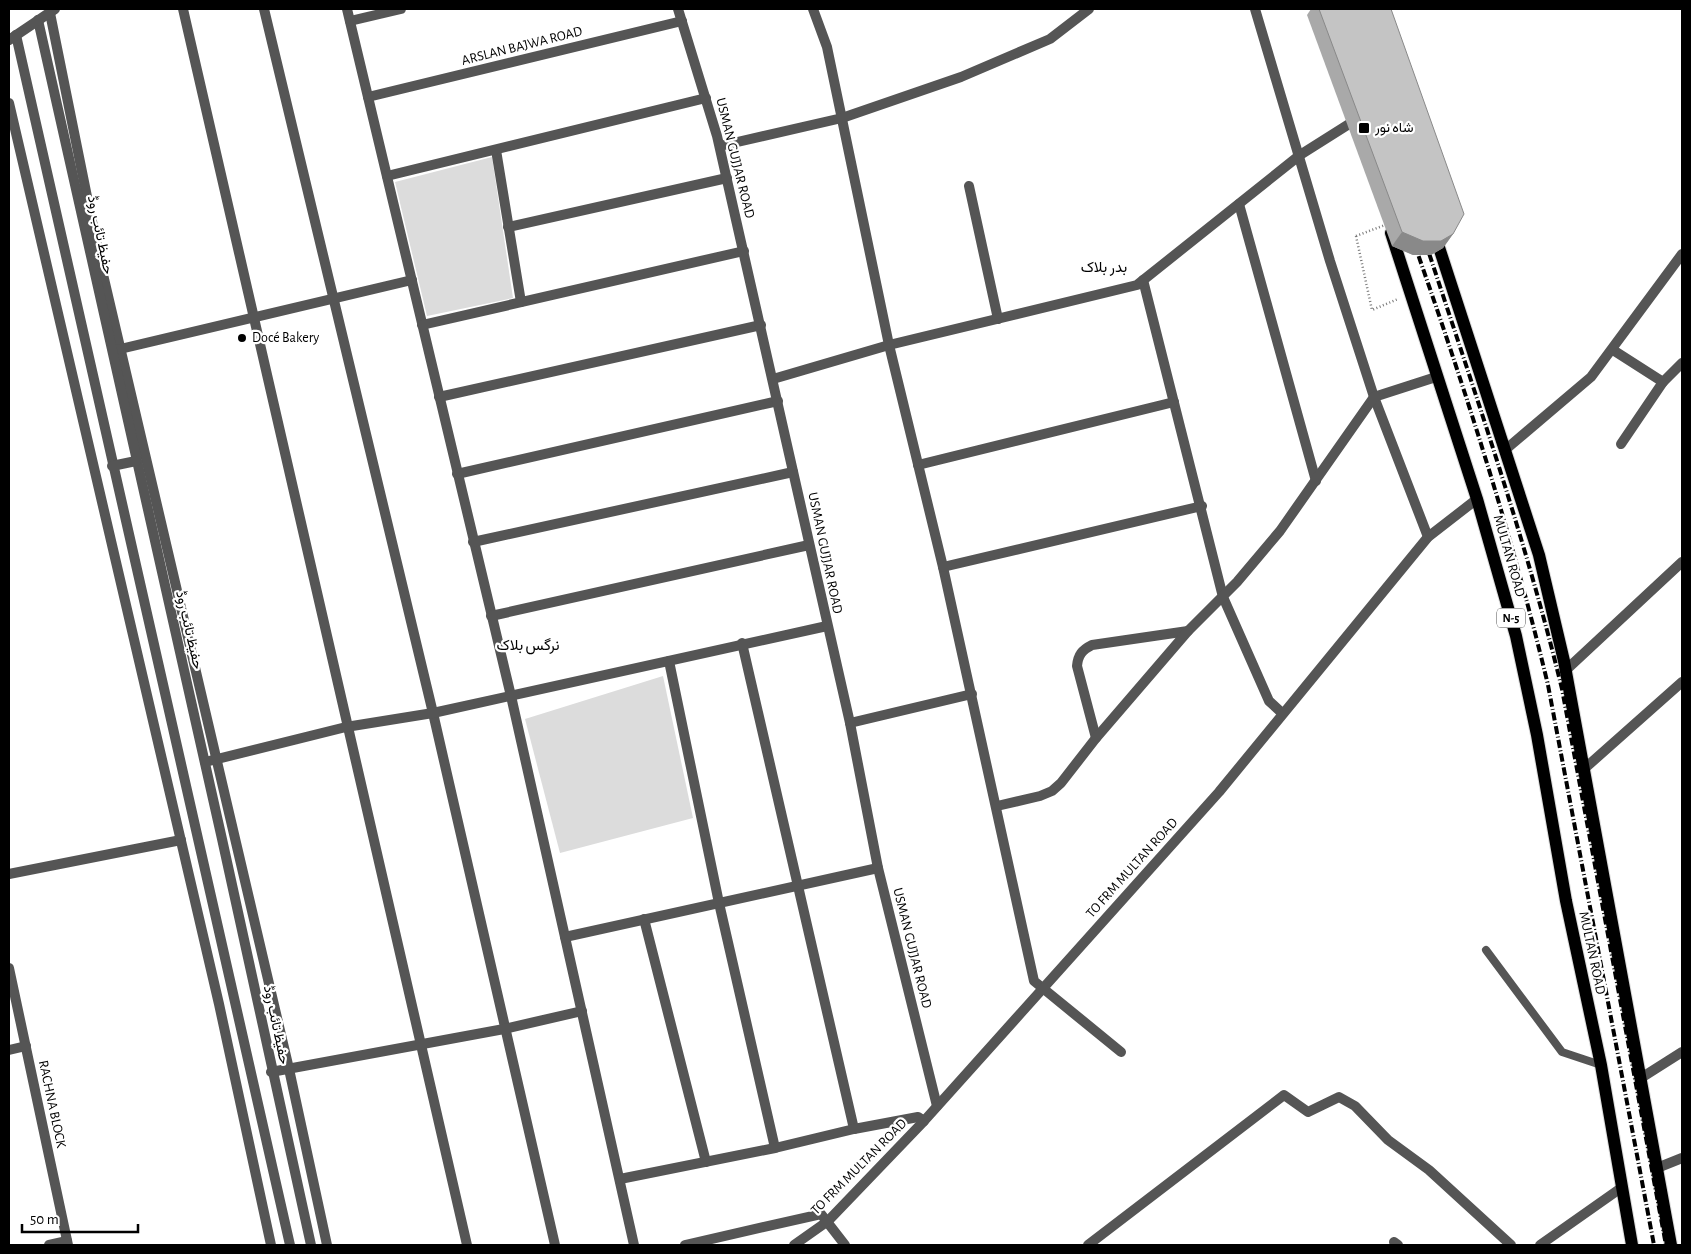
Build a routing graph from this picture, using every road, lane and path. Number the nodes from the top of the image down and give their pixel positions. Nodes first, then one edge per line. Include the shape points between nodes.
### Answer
1 (182, 9) edge
2 (264, 9) edge
3 (348, 9) edge
4 (401, 9) edge
5 (678, 9) edge
6 (813, 9) edge
7 (1089, 9) edge
8 (1255, 9) edge
9 (52, 11) edge
10 (38, 20) junction
11 (350, 21) junction
12 (682, 21) junction
13 (13, 38) edge
14 (368, 97) junction
15 (706, 98) junction
16 (9, 103) edge
17 (842, 118) junction
18 (1357, 119) edge
19 (720, 146) junction
20 (496, 150) junction
21 (1300, 155) junction
22 (387, 176) junction
23 (727, 178) junction
24 (970, 186) dead end
25 (1239, 204) junction
26 (1390, 222) joint
27 (1431, 224) edge
28 (508, 226) junction
29 (744, 251) junction
30 (1682, 254) edge
31 (412, 280) junction
32 (1143, 280) junction
33 (1410, 294) junction
34 (334, 299) junction
35 (521, 302) junction
36 (254, 318) junction
37 (998, 319) junction
38 (761, 324) junction
39 (422, 325) junction
40 (889, 345) junction
41 (116, 350) junction
42 (1613, 350) junction
43 (1682, 363) edge
44 (1436, 377) junction
45 (773, 379) junction
46 (1663, 382) junction
47 (439, 397) junction
48 (1374, 397) junction
49 (778, 401) junction
50 (1174, 402) junction
51 (1621, 444) dead end
52 (1505, 450) junction
53 (136, 461) junction
54 (918, 465) junction
55 (112, 466) junction
56 (793, 472) junction
57 (457, 474) junction
58 (1316, 481) junction
59 (1478, 499) junction
60 (1202, 506) junction
61 (1428, 537) junction
62 (473, 542) junction
63 (809, 545) junction
64 (1682, 562) edge
65 (943, 567) junction
66 (1223, 597) junction
67 (491, 616) junction
68 (827, 626) junction
69 (1188, 631) junction
70 (742, 643) junction
71 (669, 662) junction
72 (1566, 670) junction
73 (1682, 682) edge
74 (972, 694) junction
75 (511, 696) junction
76 (1282, 713) junction
77 (433, 714) junction
78 (850, 723) junction
79 (346, 727) junction
80 (1096, 738) junction
81 (217, 759) junction
82 (205, 762) junction
83 (1584, 769) junction
84 (997, 806) junction
85 (181, 840) junction
86 (200, 853) junction
87 (184, 857) junction
88 (878, 868) junction
89 (9, 874) edge
90 (799, 885) junction
91 (719, 903) junction
92 (644, 919) junction
93 (565, 936) junction
94 (1486, 950) dead end
95 (9, 968) edge
96 (1042, 988) junction
97 (582, 1011) junction
98 (504, 1029) junction
99 (420, 1043) junction
100 (26, 1046) junction
101 (9, 1050) edge
102 (1121, 1052) dead end
103 (1682, 1052) edge
104 (1601, 1066) junction
105 (289, 1069) junction
106 (271, 1072) junction
107 (1641, 1078) junction
108 (937, 1106) junction
109 (924, 1121) junction
110 (854, 1128) junction
111 (775, 1148) junction
112 (1682, 1158) edge
113 (706, 1162) junction
114 (1657, 1168) junction
115 (620, 1179) junction
116 (1621, 1188) junction
117 (828, 1221) junction
118 (68, 1243) edge
119 (49, 1245) edge
120 (271, 1245) edge
121 (290, 1245) edge
122 (311, 1245) edge
123 (327, 1245) edge
124 (467, 1245) edge
125 (555, 1245) edge
126 (634, 1245) edge
127 (685, 1245) edge
128 (794, 1245) edge
129 (845, 1245) edge
130 (1088, 1245) edge
131 (1511, 1245) edge
132 (1540, 1245) edge
133 (1632, 1245) edge
134 (1671, 1245) edge

1 - 36 street
2 - 34 street
3 - 11 street
4 - 11 street
5 - 12 street, USMAN GUJJAR ROAD
6 - 17 street via 827,47
7 - 17 street via 1050,39 961,77
8 - 21 street
9 - 10 street
9 - 41 street
10 - 13 street
10 - 41 street, حفیظ تائب روڈ
11 - 14 street
12 - 14 street, ARSLAN BAJWA ROAD
12 - 15 street, USMAN GUJJAR ROAD
13 - 55 street
14 - 22 street
15 - 19 street, USMAN GUJJAR ROAD
15 - 20 street
16 - 85 street
17 - 19 street
17 - 40 street
18 - 21 street
19 - 23 street, USMAN GUJJAR ROAD
20 - 22 street
20 - 28 street
21 - 25 street
21 - 48 street
22 - 31 street
23 - 28 street
23 - 29 street, USMAN GUJJAR ROAD
24 - 37 street
25 - 32 street
25 - 58 street
26 - 33 main road, MULTAN ROAD / N-5
26 - 33 path, bridge via 1356,236 1372,310
27 - 52 main road, MULTAN ROAD
28 - 35 street
29 - 35 street
29 - 38 street, USMAN GUJJAR ROAD
30 - 42 street
31 - 34 street
31 - 39 street
32 - 37 street via 1137,285
32 - 50 street
33 - 44 main road, MULTAN ROAD / N-5
34 - 36 street
34 - 77 street
35 - 39 street
36 - 41 street
36 - 79 street
37 - 40 street
38 - 45 street, USMAN GUJJAR ROAD
38 - 47 street
39 - 47 street
40 - 45 street
40 - 54 street
41 - 53 street, حفیظ تائب روڈ
41 - 81 street
42 - 46 street
42 - 52 street via 1591,377
43 - 46 street
44 - 48 street
44 - 59 main road, MULTAN ROAD / N-5
45 - 49 street, USMAN GUJJAR ROAD
46 - 51 street
47 - 57 street
48 - 58 street
48 - 61 street
49 - 56 street, USMAN GUJJAR ROAD
49 - 57 street
50 - 54 street
50 - 60 street
52 - 72 main road, MULTAN ROAD via 1539,555
53 - 55 street
53 - 82 street, حفیظ تائب روڈ
54 - 65 street
55 - 86 street
56 - 62 street
56 - 63 street, USMAN GUJJAR ROAD
57 - 62 street
58 - 66 street via 1280,531
59 - 61 street, TO FRM MULTAN ROAD
59 - 104 main road, MULTAN ROAD / N-5 via 1516,636
60 - 65 street
60 - 66 street
61 - 76 street, TO FRM MULTAN ROAD
62 - 67 street
63 - 67 street
63 - 68 street, USMAN GUJJAR ROAD
64 - 72 street
65 - 74 street
66 - 69 street
66 - 76 street via 1269,701
67 - 75 street
68 - 70 street
68 - 78 street, USMAN GUJJAR ROAD
69 - 80 street
69 - 80 street via 1092,645 1084,649 1077,666
70 - 71 street
70 - 90 street
71 - 75 street
71 - 91 street
72 - 83 main road, MULTAN ROAD
73 - 83 street
74 - 78 street
74 - 84 street
75 - 77 street
75 - 93 street
76 - 96 street, TO FRM MULTAN ROAD via 1218,792
77 - 79 street
77 - 98 street
78 - 88 street, USMAN GUJJAR ROAD
79 - 81 street
79 - 99 street
80 - 84 street via 1052,791
81 - 82 street
81 - 105 street
82 - 106 street, حفیظ تائب روڈ
83 - 107 main road, MULTAN ROAD
84 - 96 street via 1034,981
85 - 87 street
85 - 89 street
86 - 87 street
86 - 121 street
87 - 120 street
88 - 90 street
88 - 108 street, USMAN GUJJAR ROAD
90 - 91 street
90 - 110 street
91 - 92 street
91 - 111 street
92 - 93 street
92 - 113 street
93 - 97 street
94 - 104 lane via 1562,1052
95 - 100 street, RACHNA BLOCK
96 - 102 street
96 - 108 street, TO FRM MULTAN ROAD
97 - 98 street
97 - 115 street
98 - 99 street
98 - 125 street
99 - 105 street
99 - 124 street
100 - 101 street
100 - 118 street, RACHNA BLOCK
103 - 107 street
104 - 116 main road, MULTAN ROAD / N-5
105 - 106 street
105 - 123 street
106 - 122 street, حفیظ تائب روڈ
107 - 114 main road, MULTAN ROAD
108 - 109 street, TO FRM MULTAN ROAD
109 - 110 street via 918,1116
109 - 117 street, TO FRM MULTAN ROAD
110 - 111 street
111 - 113 street
112 - 114 street
113 - 115 street
114 - 134 main road, MULTAN ROAD
115 - 126 street
116 - 132 street
116 - 133 main road, MULTAN ROAD / N-5
117 - 127 street via 821,1214
117 - 128 street, TO FRM MULTAN ROAD
117 - 129 street
118 - 119 street
130 - 131 street via 1284,1095 1308,1112 1340,1096 1355,1106 1388,1140 1430,1170

